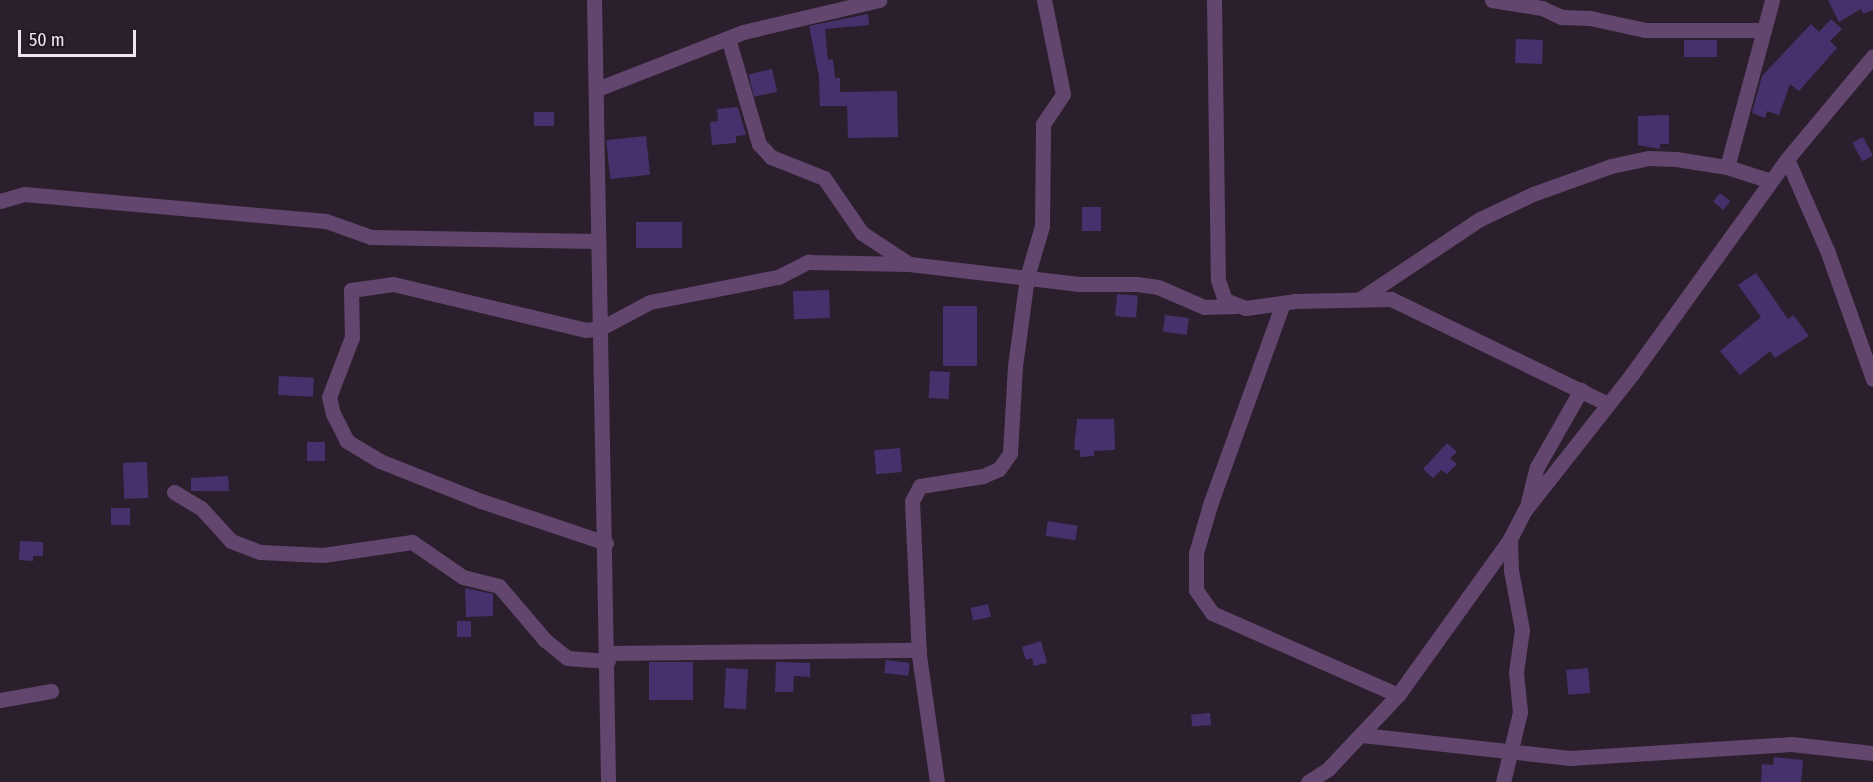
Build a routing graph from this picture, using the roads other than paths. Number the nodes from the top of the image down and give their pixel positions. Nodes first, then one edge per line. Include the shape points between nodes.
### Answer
1 (594, 0) edge
2 (879, 0) edge
3 (1044, 0) edge
4 (1214, 0) edge
5 (1492, 0) edge
6 (1772, 0) edge
7 (1764, 30) junction
8 (728, 38) junction
9 (1873, 56) edge
10 (597, 89) junction
11 (1787, 159) junction
12 (1727, 167) junction
13 (1771, 181) junction
14 (0, 201) edge
15 (596, 241) junction
16 (909, 264) junction
17 (1027, 277) junction
18 (1360, 299) junction
19 (1283, 303) junction
20 (1235, 306) junction
21 (601, 328) junction
22 (1873, 379) edge
23 (1581, 390) junction
24 (1608, 404) junction
25 (174, 492) dead end
26 (1526, 510) junction
27 (1510, 539) junction
28 (606, 543) junction
29 (919, 650) junction
30 (608, 657) junction
31 (51, 691) dead end
32 (1398, 694) junction
33 (0, 700) edge
34 (1362, 735) junction
35 (1508, 749) junction
36 (1873, 753) edge
37 (608, 782) edge
38 (937, 782) edge
39 (1308, 782) edge
40 (1503, 782) edge

1 - 10 street
2 - 8 street
3 - 17 street via 1063,94 1043,124 1042,226
4 - 20 street via 1218,280 1225,300
5 - 7 street via 1542,8 1561,17 1590,18 1645,30
6 - 7 street
7 - 12 street
8 - 10 street
8 - 16 street via 759,144 771,157 824,178 862,232
9 - 11 street
10 - 15 street via 600,160
11 - 13 street
11 - 22 street via 1827,250
12 - 13 street
12 - 18 street via 1649,158 1589,173 1480,219
13 - 24 street
14 - 15 street via 24,194 326,221 371,237
15 - 21 street
16 - 17 street
16 - 21 street via 808,262 778,277 650,302
17 - 20 street via 1158,287 1204,307
17 - 29 street via 1015,366 1010,453 999,470 920,486 912,501
18 - 19 street
18 - 23 street via 1403,303
19 - 20 street
19 - 32 street via 1210,505 1196,553 1196,590 1212,613
21 - 28 street
21 - 28 street via 567,328 393,284 357,287 349,295 352,337 329,397 347,441 380,461 481,501
23 - 24 street
23 - 26 street via 1538,467
24 - 26 street
25 - 30 street via 201,508 231,541 260,552 323,555 412,542 463,578 499,586 545,640 567,658
26 - 27 street
27 - 32 street
27 - 35 street via 1513,592 1522,630 1516,661 1520,712
28 - 30 street
29 - 30 street
29 - 38 street
30 - 37 street
31 - 33 street
32 - 34 street
34 - 35 street
34 - 39 street via 1328,769
35 - 36 street via 1604,758 1791,744
35 - 40 street

